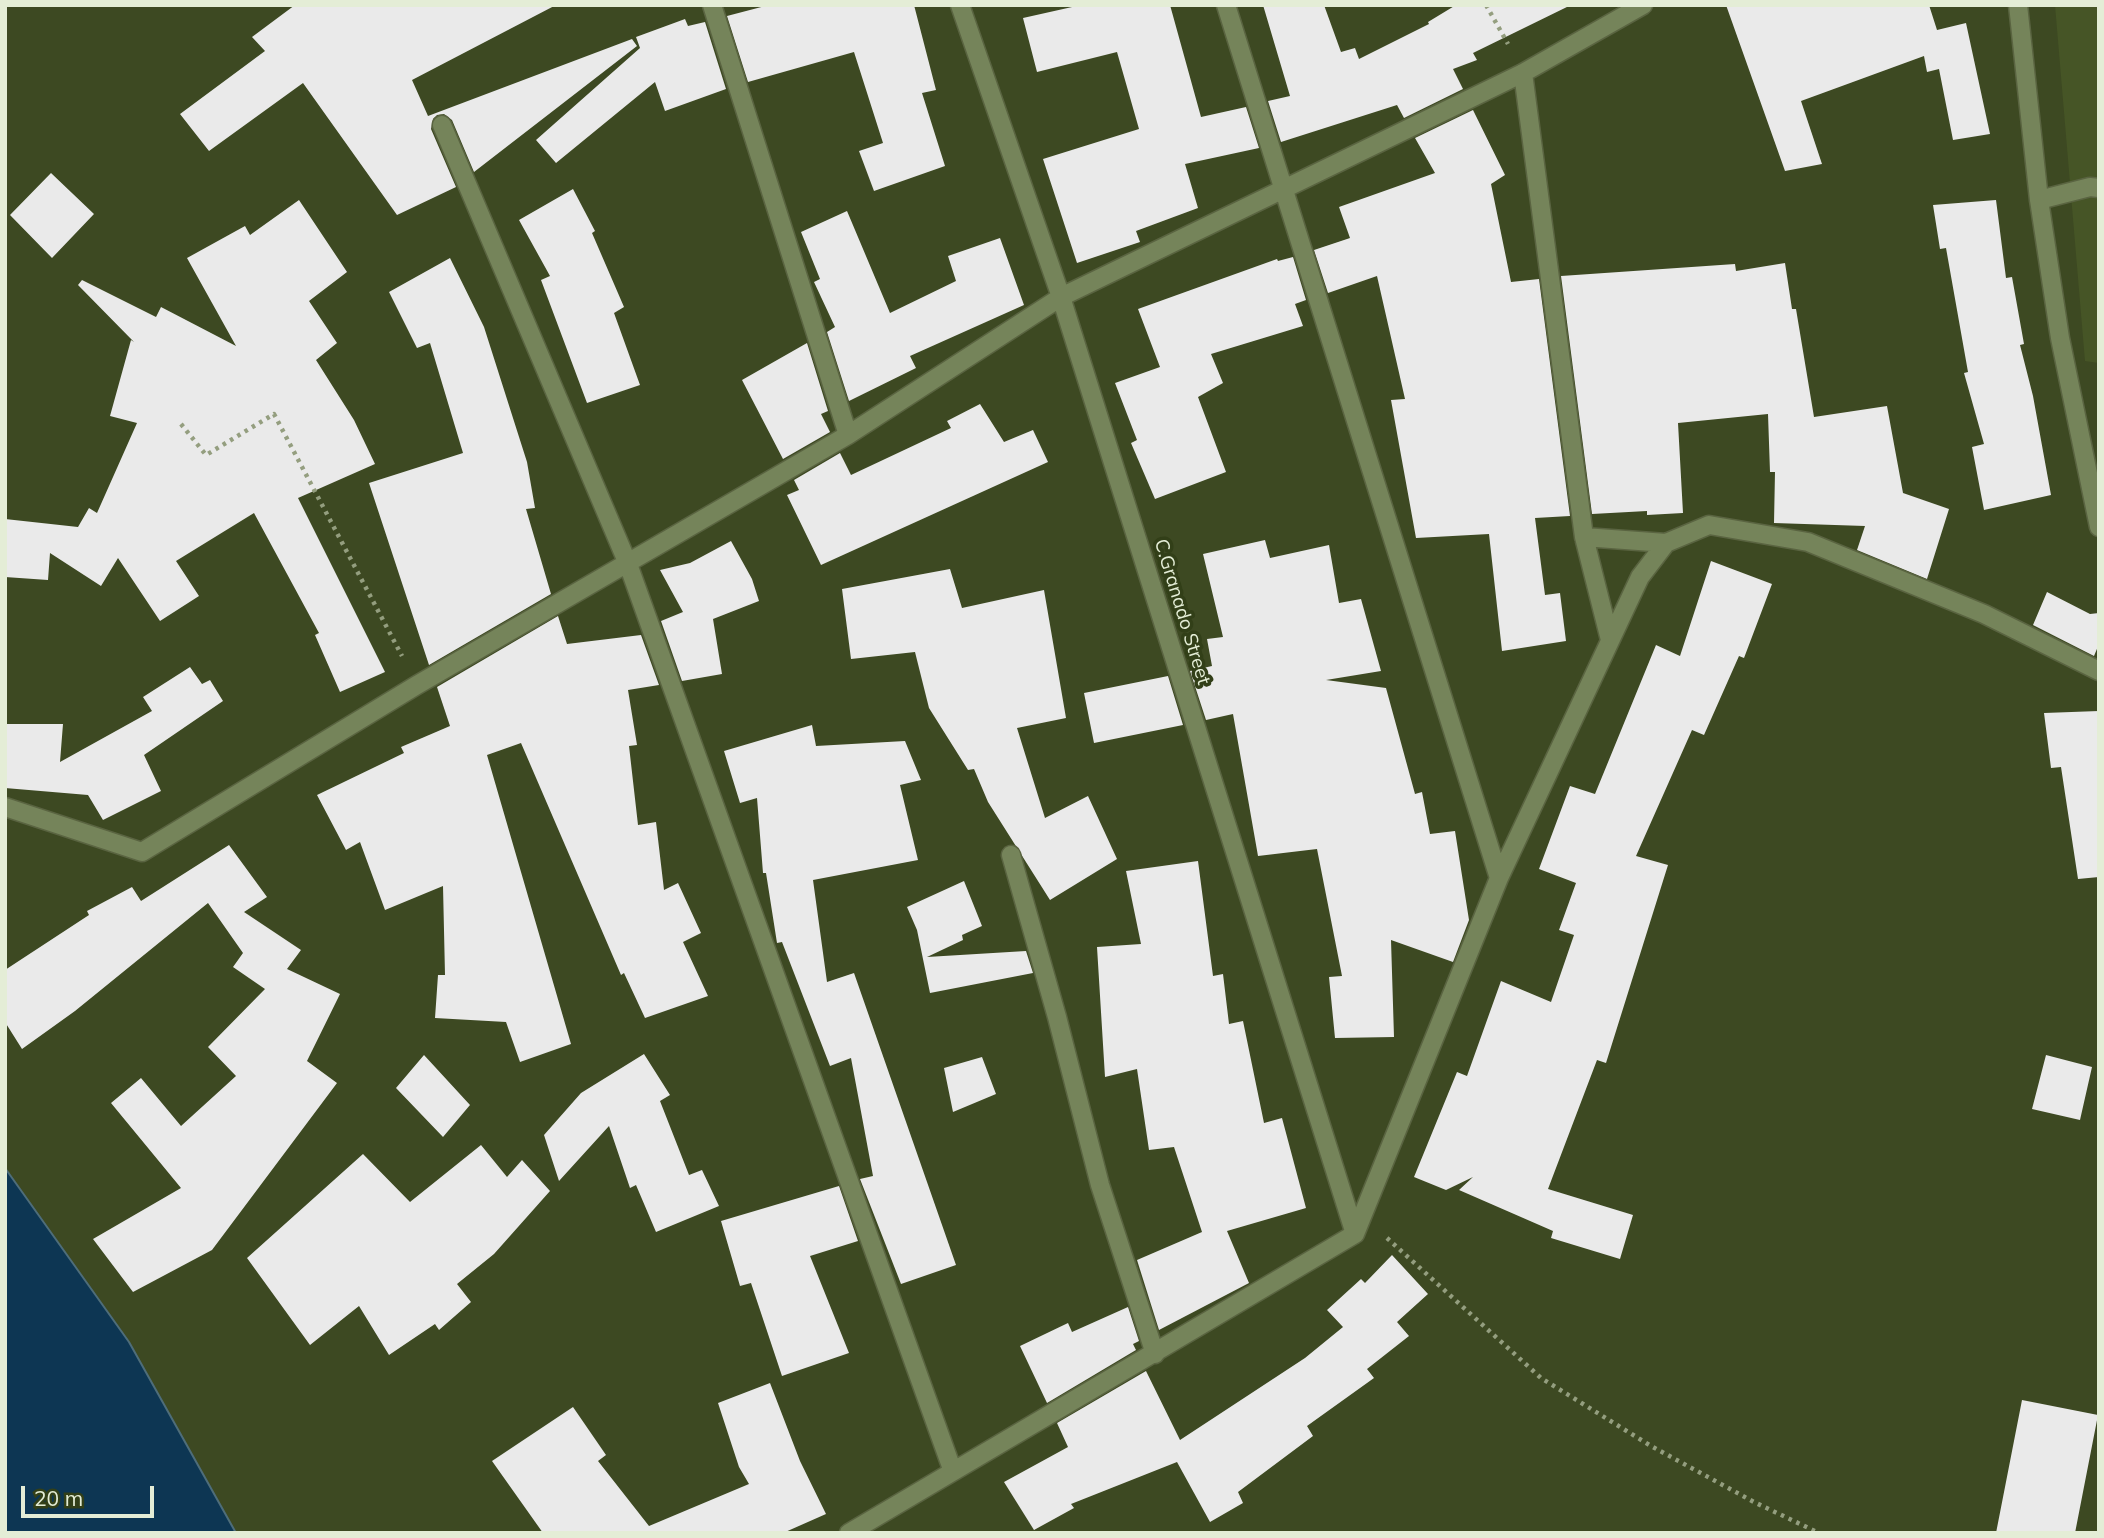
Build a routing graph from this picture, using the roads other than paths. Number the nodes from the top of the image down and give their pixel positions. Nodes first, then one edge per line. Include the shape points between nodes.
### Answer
1 (712, 5) edge
2 (960, 5) edge
3 (1226, 5) edge
4 (1643, 5) edge
5 (2018, 5) edge
6 (1523, 72) junction
7 (442, 125) dead end
8 (1285, 188) junction
9 (2099, 188) edge
10 (2039, 200) junction
11 (1060, 297) junction
12 (848, 435) junction
13 (2099, 527) edge
14 (1584, 537) junction
15 (1666, 543) junction
16 (628, 564) junction
17 (1610, 640) junction
18 (2099, 671) edge
19 (5, 807) edge
20 (1011, 855) dead end
21 (1499, 878) junction
22 (1355, 1234) junction
23 (1155, 1354) junction
24 (952, 1469) junction
25 (849, 1533) edge

1 - 12 street
2 - 11 street, C.Granado Street
3 - 8 street
4 - 6 street
5 - 10 street
6 - 8 street
6 - 14 street
7 - 16 street
8 - 11 street
8 - 21 street
9 - 10 street
10 - 13 street via 2060,338
11 - 12 street
11 - 22 street, C.Granado Street
12 - 16 street
14 - 15 street
14 - 17 street
15 - 17 street via 1640,577
15 - 18 street via 1709,524 1808,542 1984,614
16 - 19 street via 142,852
16 - 24 street
17 - 21 street
20 - 23 street via 1100,1185
21 - 22 street
22 - 23 street
23 - 24 street
24 - 25 street

